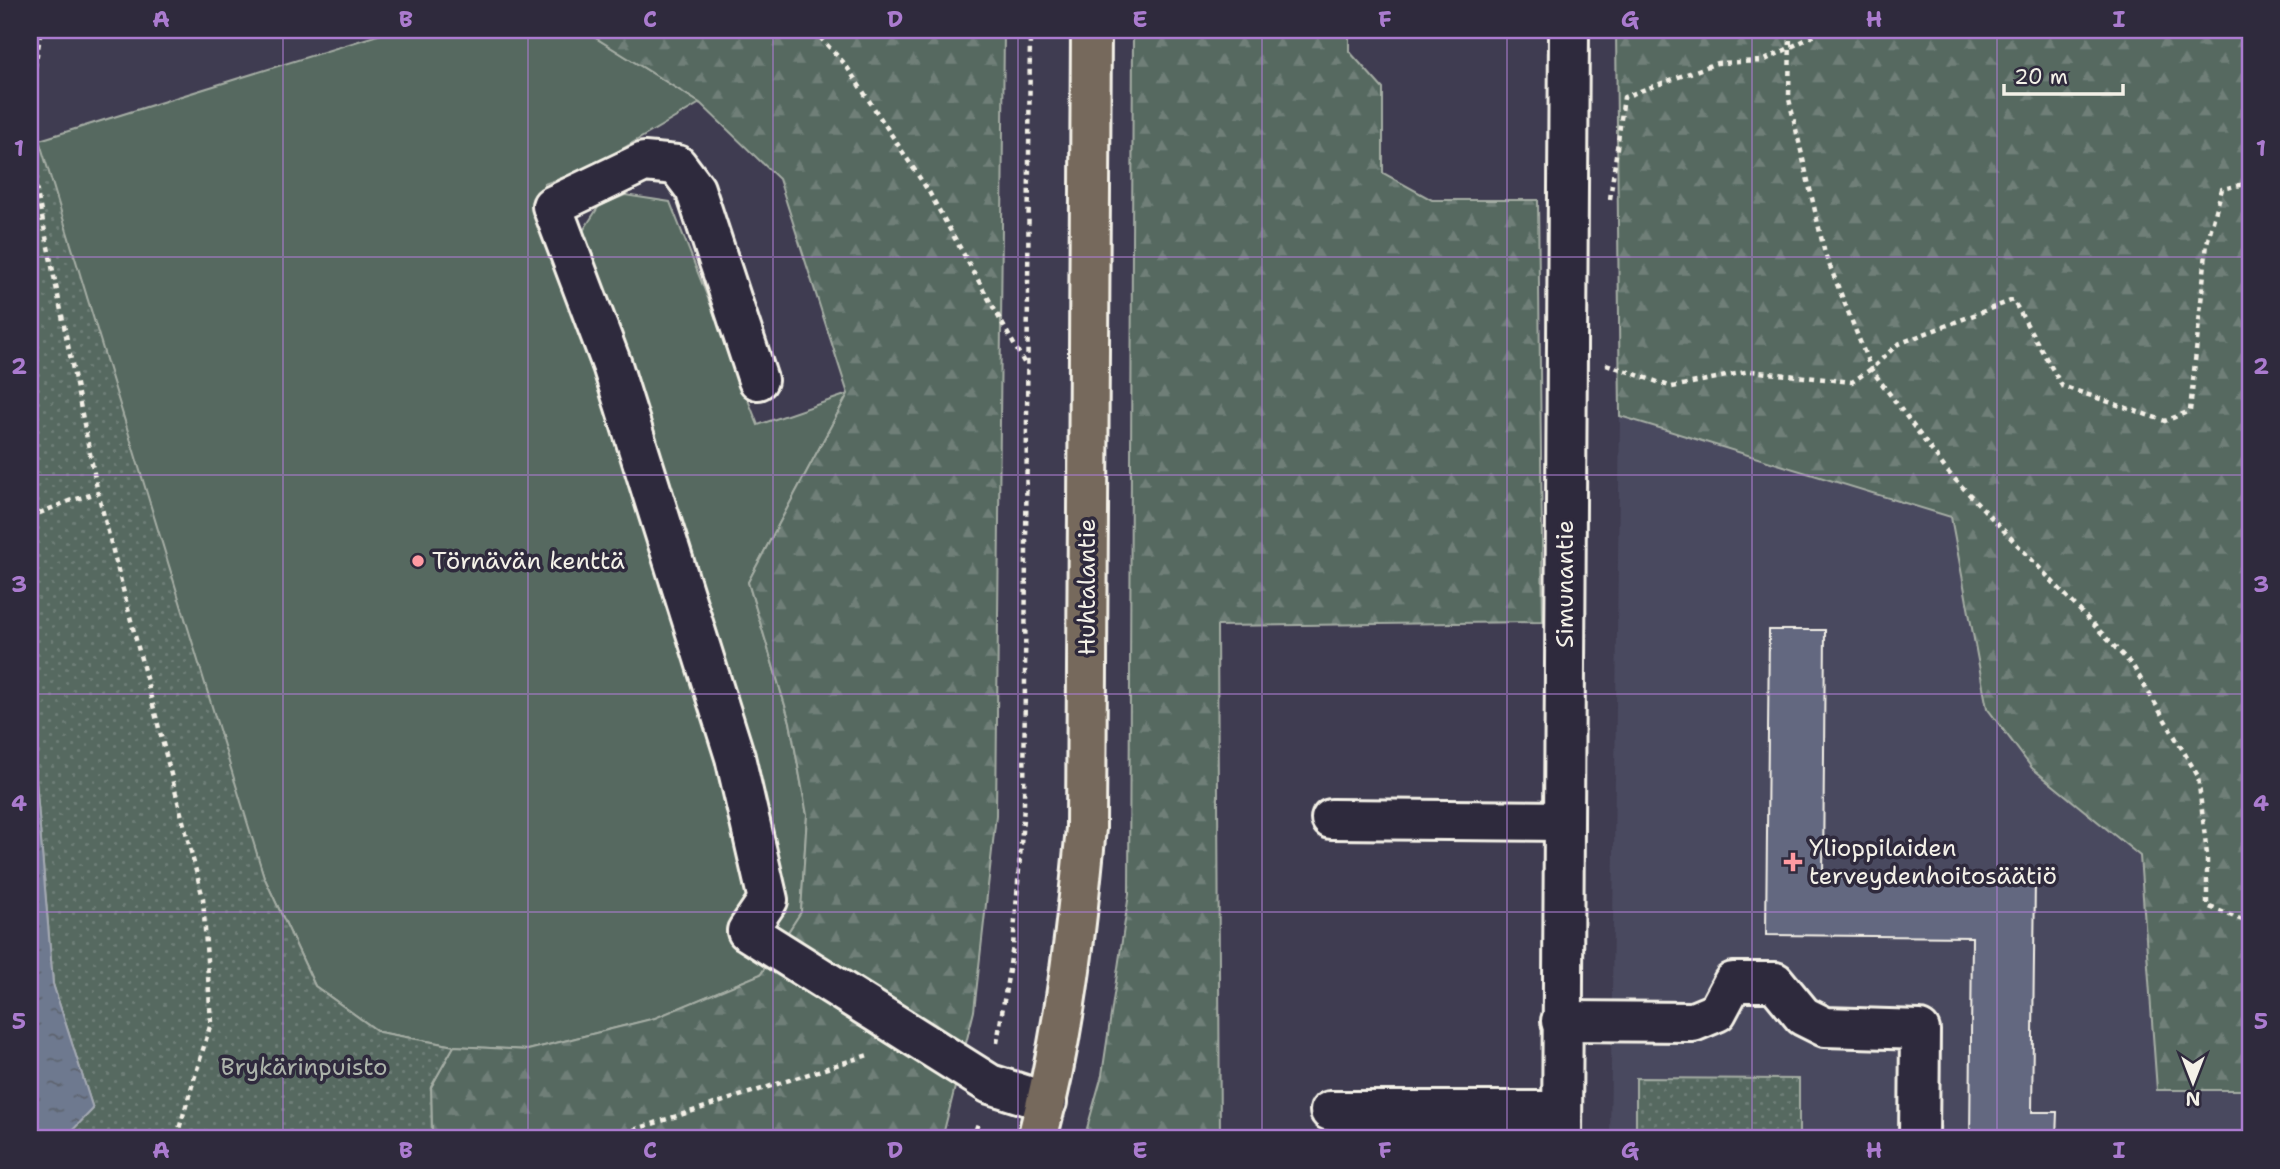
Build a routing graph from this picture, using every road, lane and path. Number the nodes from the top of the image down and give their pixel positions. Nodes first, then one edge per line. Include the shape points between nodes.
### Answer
1 (41, 30) edge
2 (813, 30) edge
3 (1030, 30) edge
4 (1091, 30) edge
5 (1569, 30) edge
6 (1790, 30) edge
7 (1825, 30) edge
8 (1790, 47) junction
9 (30, 97) edge
10 (30, 158) edge
11 (2250, 183) edge
12 (1567, 232) junction
13 (1567, 350) junction
14 (1027, 367) junction
15 (1871, 369) junction
16 (758, 380) dead end
17 (98, 493) junction
18 (30, 517) edge
19 (1331, 819) dead end
20 (1563, 821) junction
21 (2250, 923) edge
22 (1562, 1021) junction
23 (919, 1039) junction
24 (990, 1084) junction
25 (1047, 1102) junction
26 (1330, 1111) dead end
27 (1562, 1125) edge
28 (176, 1139) edge
29 (605, 1139) edge
30 (973, 1139) edge
31 (1037, 1139) edge
32 (1919, 1139) edge

1 - 9 path
2 - 14 path via 845,64 929,192
3 - 14 path
4 - 25 main road, Huhtalantie via 1086,828 1074,953
5 - 12 street, Simunantie
6 - 8 path
7 - 8 path
8 - 12 path via 1763,61 1717,63 1624,97 1609,208
8 - 15 path via 1789,99 1825,254
10 - 17 path
11 - 15 path via 2222,189 2207,243 2190,411 2165,421 2062,386 2013,300 1898,344
12 - 13 street, Simunantie
13 - 15 path via 1672,387 1751,371 1852,382
13 - 20 street, Simunantie
14 - 24 path via 1024,806 1013,946
15 - 21 path via 1947,471 2133,666 2198,776 2207,855 2207,906
16 - 23 street via 695,189 677,165 644,162 552,206 612,365 735,757 768,900 747,931
17 - 18 path
17 - 28 path via 203,898 211,1023
19 - 20 street
20 - 22 street, Simunantie
22 - 27 street, Simunantie
22 - 32 street via 1693,1022 1717,1012 1733,982 1775,982 1802,1016 1825,1027 1920,1030
23 - 24 street
23 - 29 path
24 - 25 street
24 - 30 path
25 - 31 main road, Huhtalantie
26 - 27 street

